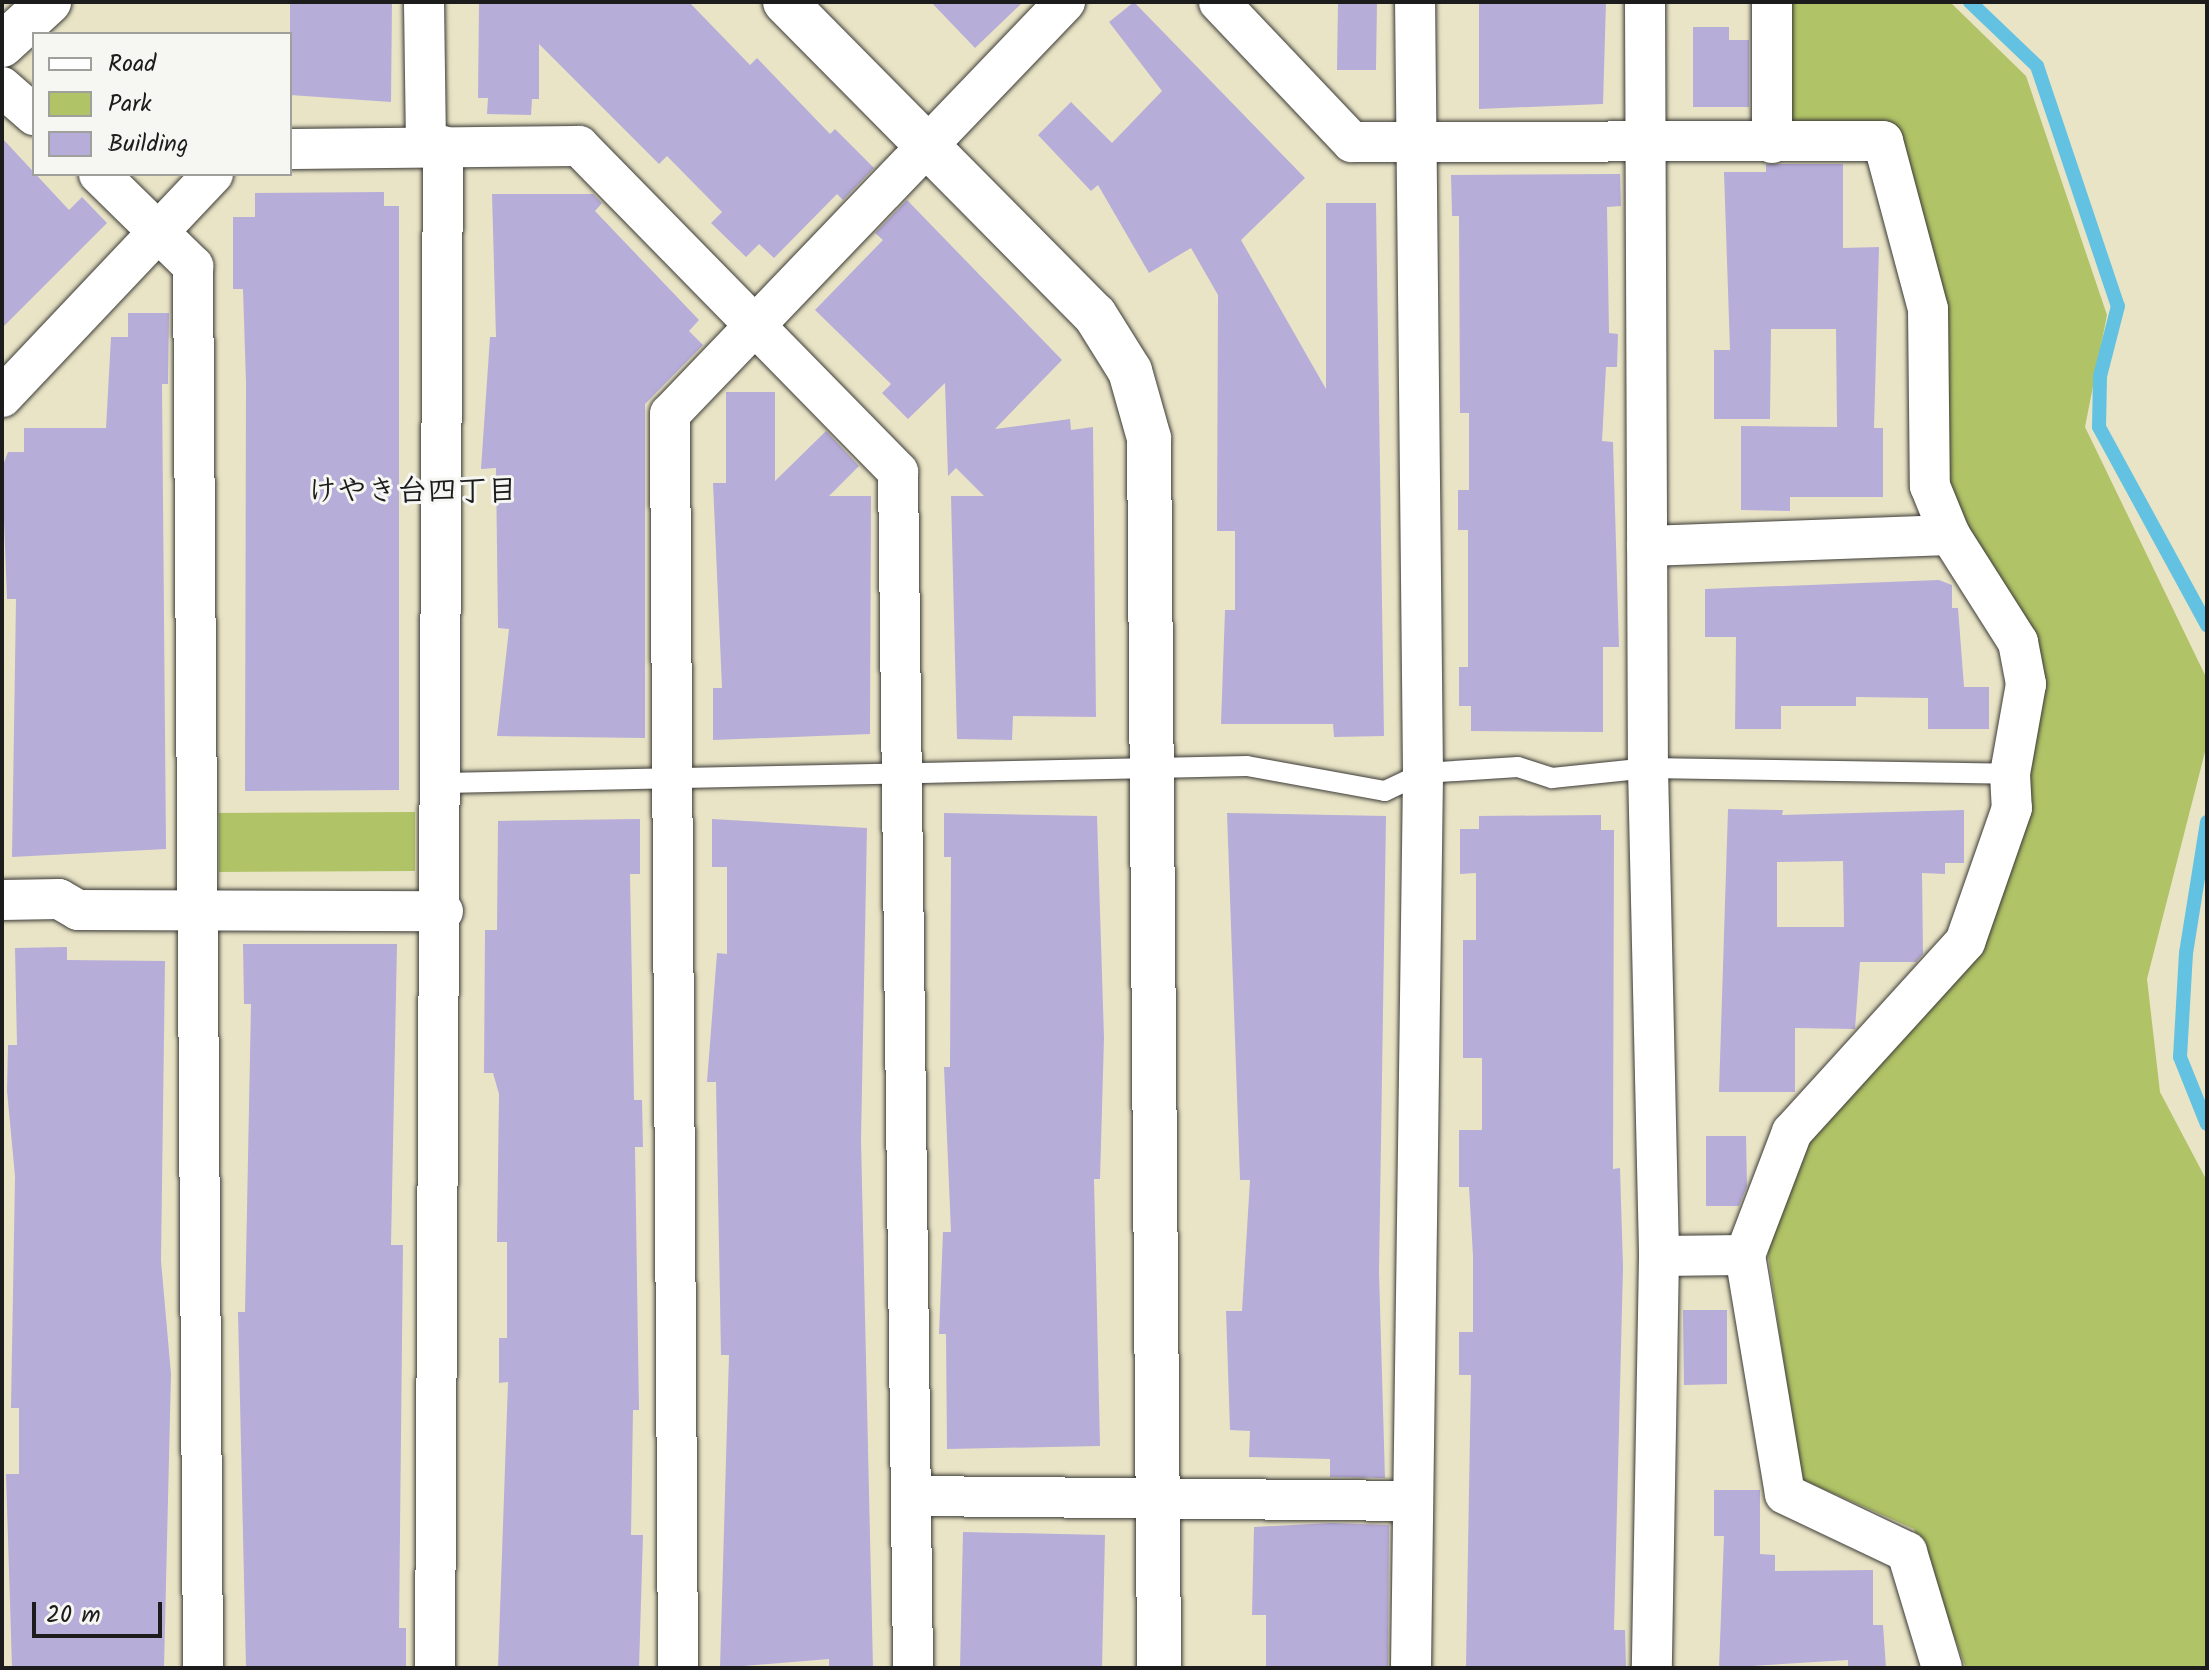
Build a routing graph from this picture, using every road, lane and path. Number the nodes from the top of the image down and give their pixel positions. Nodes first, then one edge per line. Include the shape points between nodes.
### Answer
1 (49, 2) edge
2 (424, 2) edge
3 (785, 2) edge
4 (1065, 2) edge
5 (1219, 2) edge
6 (1415, 2) edge
7 (1645, 2) edge
8 (1772, 2) edge
9 (2, 45) edge
10 (2, 87) edge
11 (32, 113) edge
12 (1772, 143) junction
13 (1413, 144) junction
14 (935, 145) junction
15 (434, 146) junction
16 (1645, 147) junction
17 (292, 149) edge
18 (101, 176) edge
19 (211, 176) edge
20 (162, 230) junction
21 (750, 326) junction
22 (2, 397) edge
23 (1950, 535) junction
24 (1647, 546) junction
25 (1648, 768) junction
26 (1157, 773) junction
27 (1423, 773) junction
28 (2010, 774) junction
29 (903, 776) junction
30 (670, 780) junction
31 (444, 783) junction
32 (2, 900) edge
33 (198, 906) junction
34 (443, 911) junction
35 (1745, 1255) junction
36 (1659, 1256) junction
37 (1161, 1495) junction
38 (913, 1496) junction
39 (1413, 1501) junction
40 (203, 1668) edge
41 (435, 1668) edge
42 (678, 1668) edge
43 (913, 1668) edge
44 (1159, 1668) edge
45 (1411, 1668) edge
46 (1652, 1668) edge
47 (1942, 1668) edge

1 - 9 street
2 - 15 street
3 - 14 street
4 - 14 street
5 - 13 street via 1352,142
6 - 13 street
7 - 16 street
8 - 12 street
10 - 11 street
12 - 16 street
12 - 23 street via 1883,141 1928,309 1930,486
13 - 16 street
13 - 27 street
14 - 21 street
14 - 26 street via 1095,315 1130,371 1149,438
15 - 17 street
15 - 21 street via 579,146
15 - 31 street
16 - 24 street
18 - 20 street
19 - 20 street
20 - 22 street
20 - 33 street via 193,266
21 - 29 street via 898,472
21 - 30 street via 670,414
23 - 24 street
23 - 28 street via 2018,642 2026,684
24 - 25 street
25 - 27 lane via 1552,778 1518,767
25 - 28 lane
25 - 36 street
26 - 27 lane via 1247,766 1385,791
26 - 29 lane
26 - 37 street
27 - 39 street
28 - 35 street via 2012,808 1965,942 1792,1132
29 - 30 lane
29 - 38 street
30 - 31 lane
30 - 42 street
31 - 34 street
32 - 33 street via 59,899 78,910
33 - 34 street
33 - 40 street
34 - 41 street
35 - 36 street
35 - 47 street via 1785,1494 1907,1552
36 - 46 street
37 - 38 street
37 - 39 street
37 - 44 street
38 - 43 street
39 - 45 street

